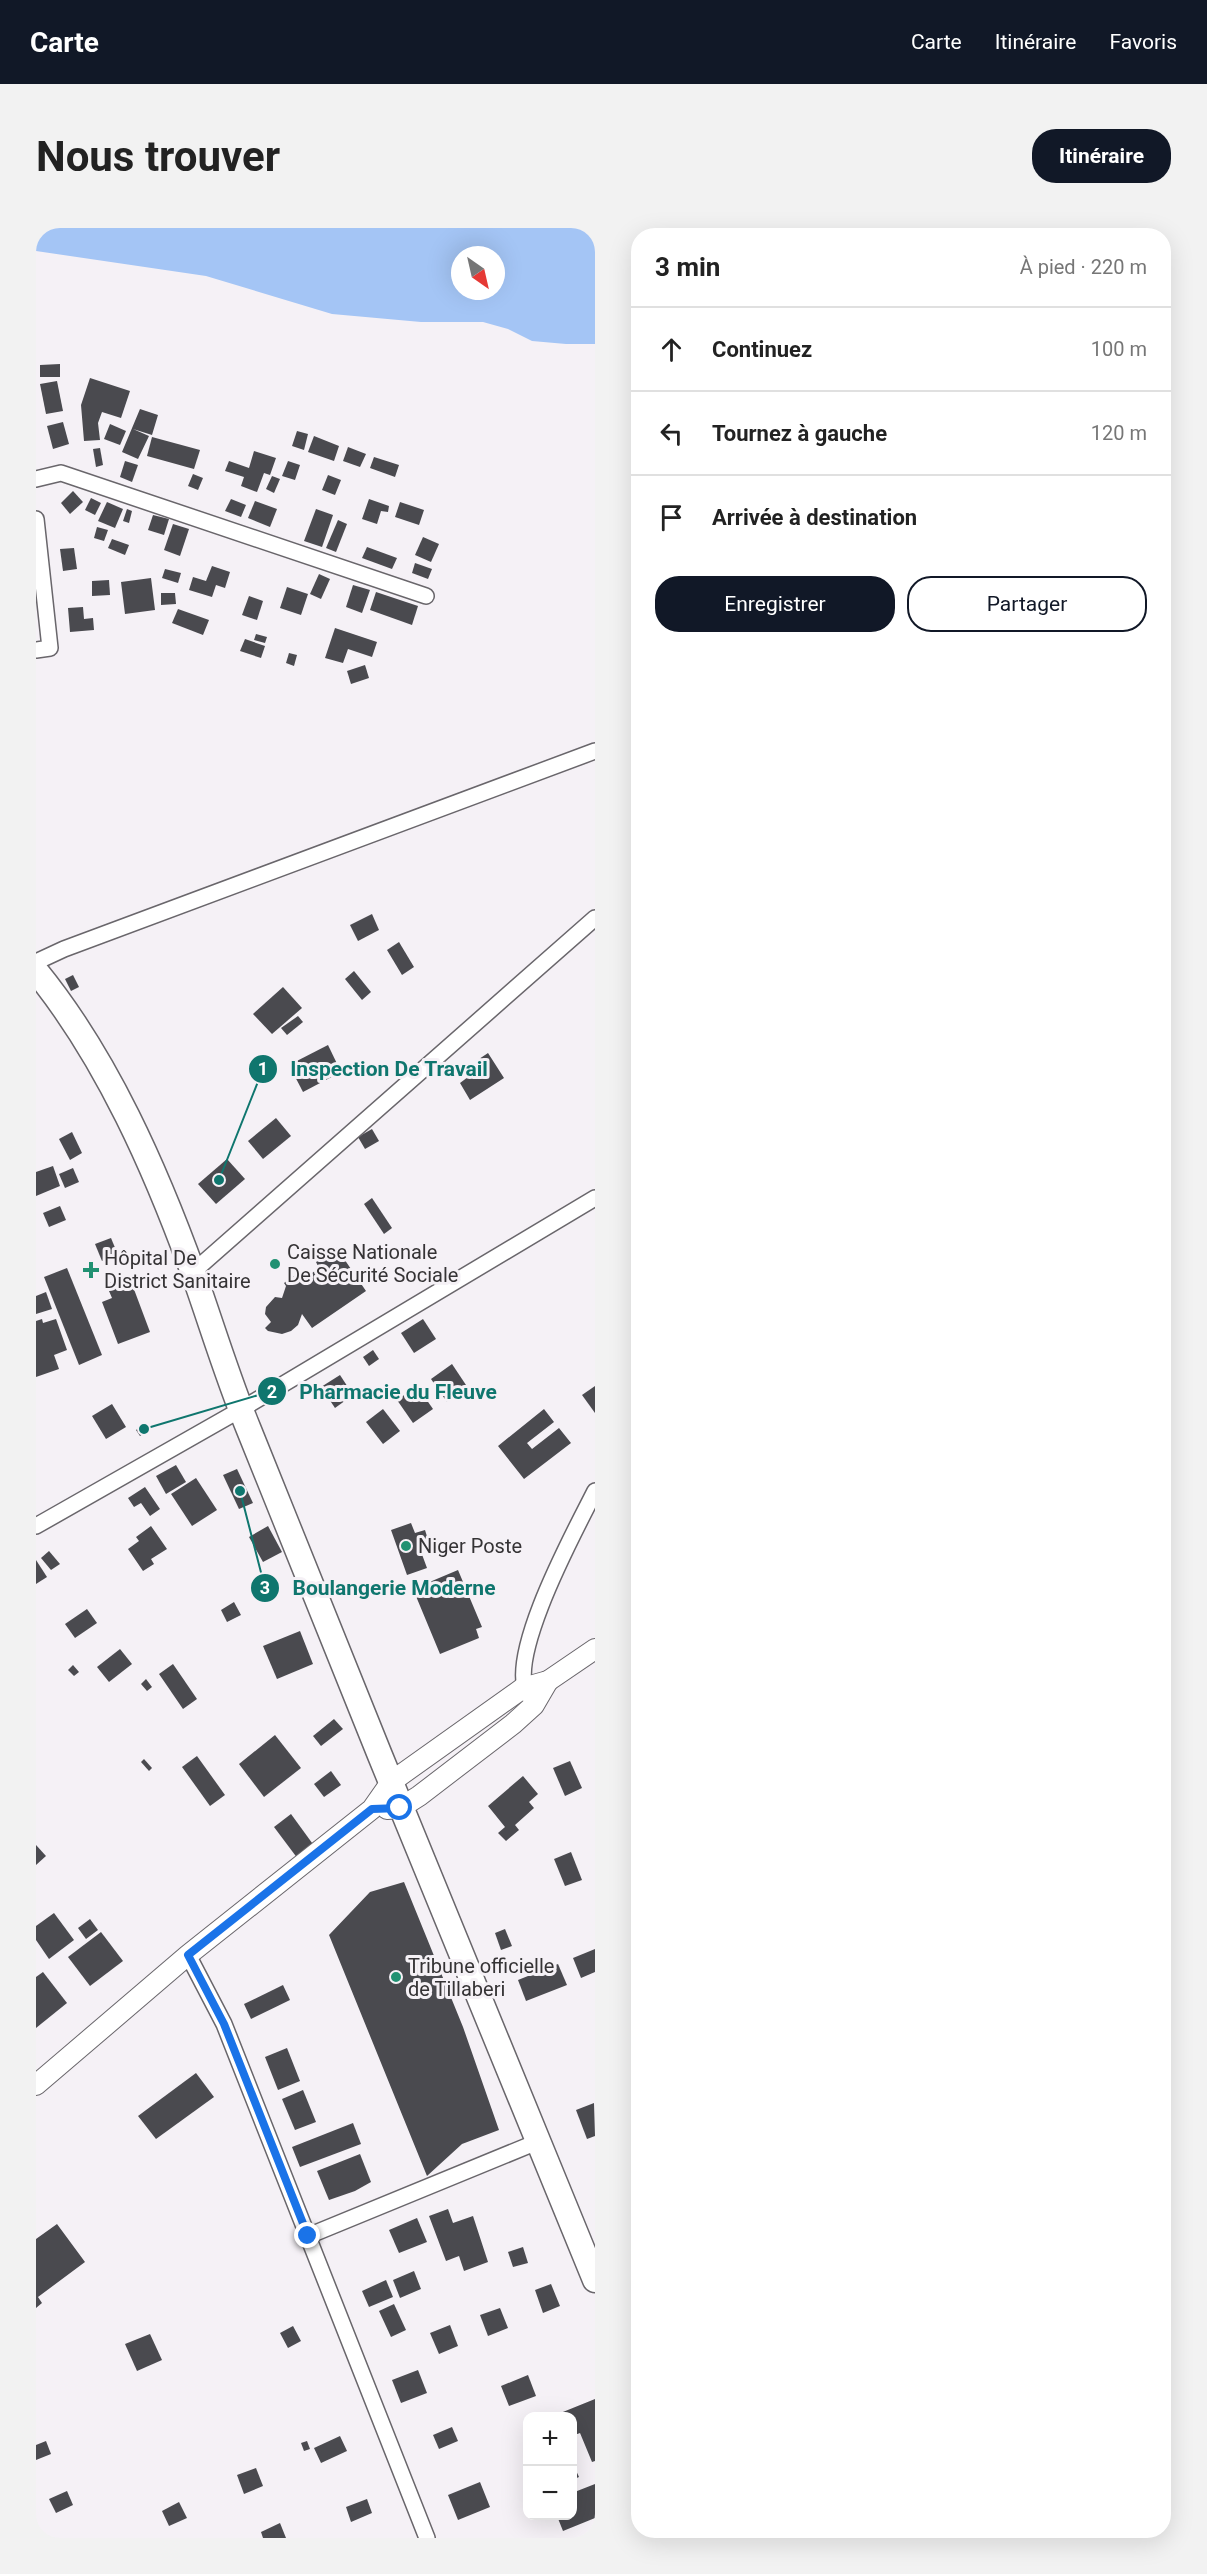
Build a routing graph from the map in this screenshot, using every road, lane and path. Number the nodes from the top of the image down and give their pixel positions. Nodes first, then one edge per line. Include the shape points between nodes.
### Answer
1 (36, 479) edge
2 (36, 519) edge
3 (426, 596) dead end
4 (36, 650) edge
5 (595, 751) edge
6 (595, 918) edge
7 (36, 962) edge
8 (36, 971) edge
9 (595, 1198) edge
10 (193, 1272) junction
11 (240, 1410) junction
12 (595, 1491) edge
13 (36, 1526) edge
14 (595, 1649) edge
15 (548, 1681) junction
16 (524, 1688) junction
17 (534, 1705) junction
18 (391, 1782) junction
19 (400, 1808) junction
20 (372, 1809) junction
21 (188, 1955) junction
22 (36, 2085) edge
23 (537, 2142) junction
24 (308, 2236) junction
25 (595, 2280) edge
26 (427, 2538) edge

1 - 3 street via 62,473
2 - 4 street via 50,648
5 - 7 street
6 - 10 street
8 - 10 main road via 77,1024 100,1066 147,1158
9 - 11 street
10 - 11 main road
11 - 13 street
11 - 18 main road
12 - 16 street via 567,1545 530,1634 522,1664
14 - 15 street
15 - 16 street
15 - 17 street
16 - 17 street
16 - 18 street
17 - 19 street
18 - 19 main road
18 - 20 street
19 - 20 street
19 - 23 main road
20 - 21 street
21 - 22 street
21 - 24 street via 224,2024
23 - 24 street
23 - 25 main road
24 - 26 street

